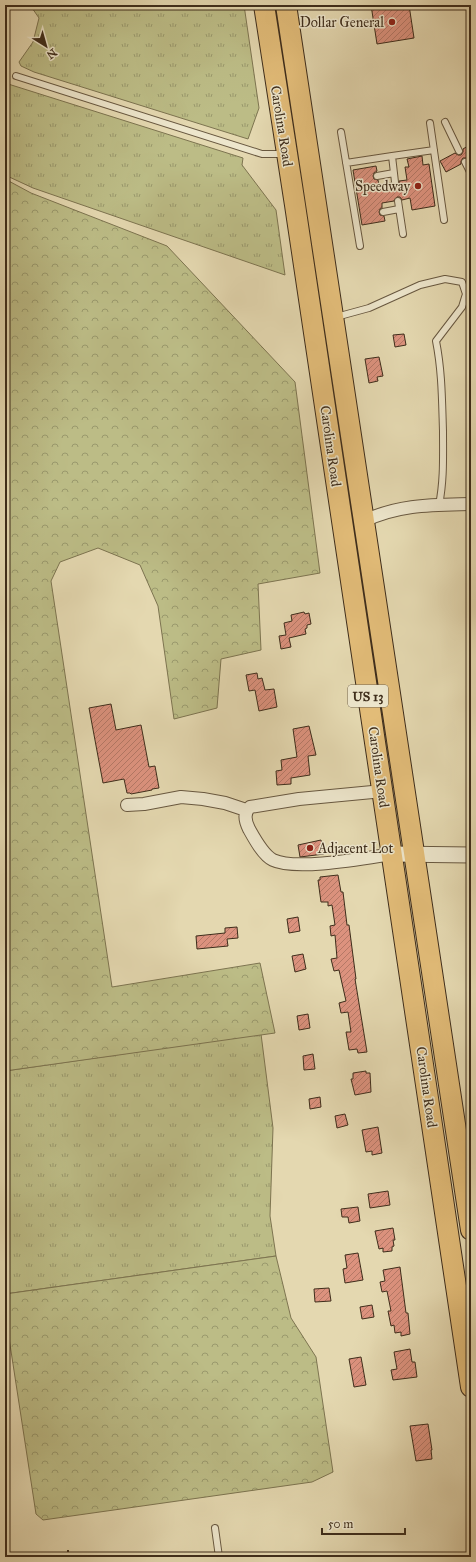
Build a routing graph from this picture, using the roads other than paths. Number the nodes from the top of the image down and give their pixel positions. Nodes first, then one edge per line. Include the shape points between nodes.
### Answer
1 (264, 5) edge
2 (286, 5) edge
3 (16, 76) dead end
4 (445, 122) dead end
5 (430, 123) dead end
6 (341, 132) dead end
7 (307, 136) junction
8 (285, 147) junction
9 (434, 150) junction
10 (459, 151) dead end
11 (392, 156) junction
12 (465, 162) dead end
13 (346, 163) junction
14 (394, 173) junction
15 (471, 174) edge
16 (378, 176) dead end
17 (395, 182) dead end
18 (398, 200) dead end
19 (399, 209) junction
20 (383, 212) dead end
21 (444, 220) dead end
22 (403, 234) dead end
23 (360, 246) dead end
24 (334, 317) junction
25 (471, 504) edge
26 (439, 505) junction
27 (364, 521) junction
28 (383, 791) junction
29 (127, 805) dead end
30 (246, 810) junction
31 (392, 854) junction
32 (415, 855) junction
33 (471, 855) edge
34 (471, 1230) edge
35 (471, 1387) edge
36 (215, 1528) dead end
37 (219, 1557) edge

1 - 8 highway, Carolina Road / US 13
2 - 7 highway, Carolina Road / US 13
3 - 8 lane via 262,154
4 - 10 lane
5 - 9 lane
6 - 13 lane
7 - 8 highway
7 - 24 highway, Carolina Road / US 13
8 - 28 highway, Carolina Road / US 13
9 - 11 lane
9 - 21 lane
11 - 13 lane
11 - 14 lane
12 - 15 lane
13 - 23 lane via 352,179
14 - 16 lane
14 - 17 lane
18 - 19 lane
19 - 20 lane
19 - 22 lane
24 - 26 lane via 369,308 420,286 445,280 462,282 466,294 462,307 436,341 440,364 442,415 443,485
24 - 27 highway, Carolina Road / US 13
25 - 26 street
26 - 27 street via 394,509
27 - 32 highway, Carolina Road / US 13
28 - 30 street via 299,799 250,807
28 - 31 highway, Carolina Road / US 13
29 - 30 street via 181,797 203,798
30 - 31 street via 246,823 254,839 273,860 309,864
31 - 32 street
31 - 35 highway, Carolina Road / US 13
32 - 33 street
32 - 34 highway, Carolina Road / US 13
36 - 37 lane

